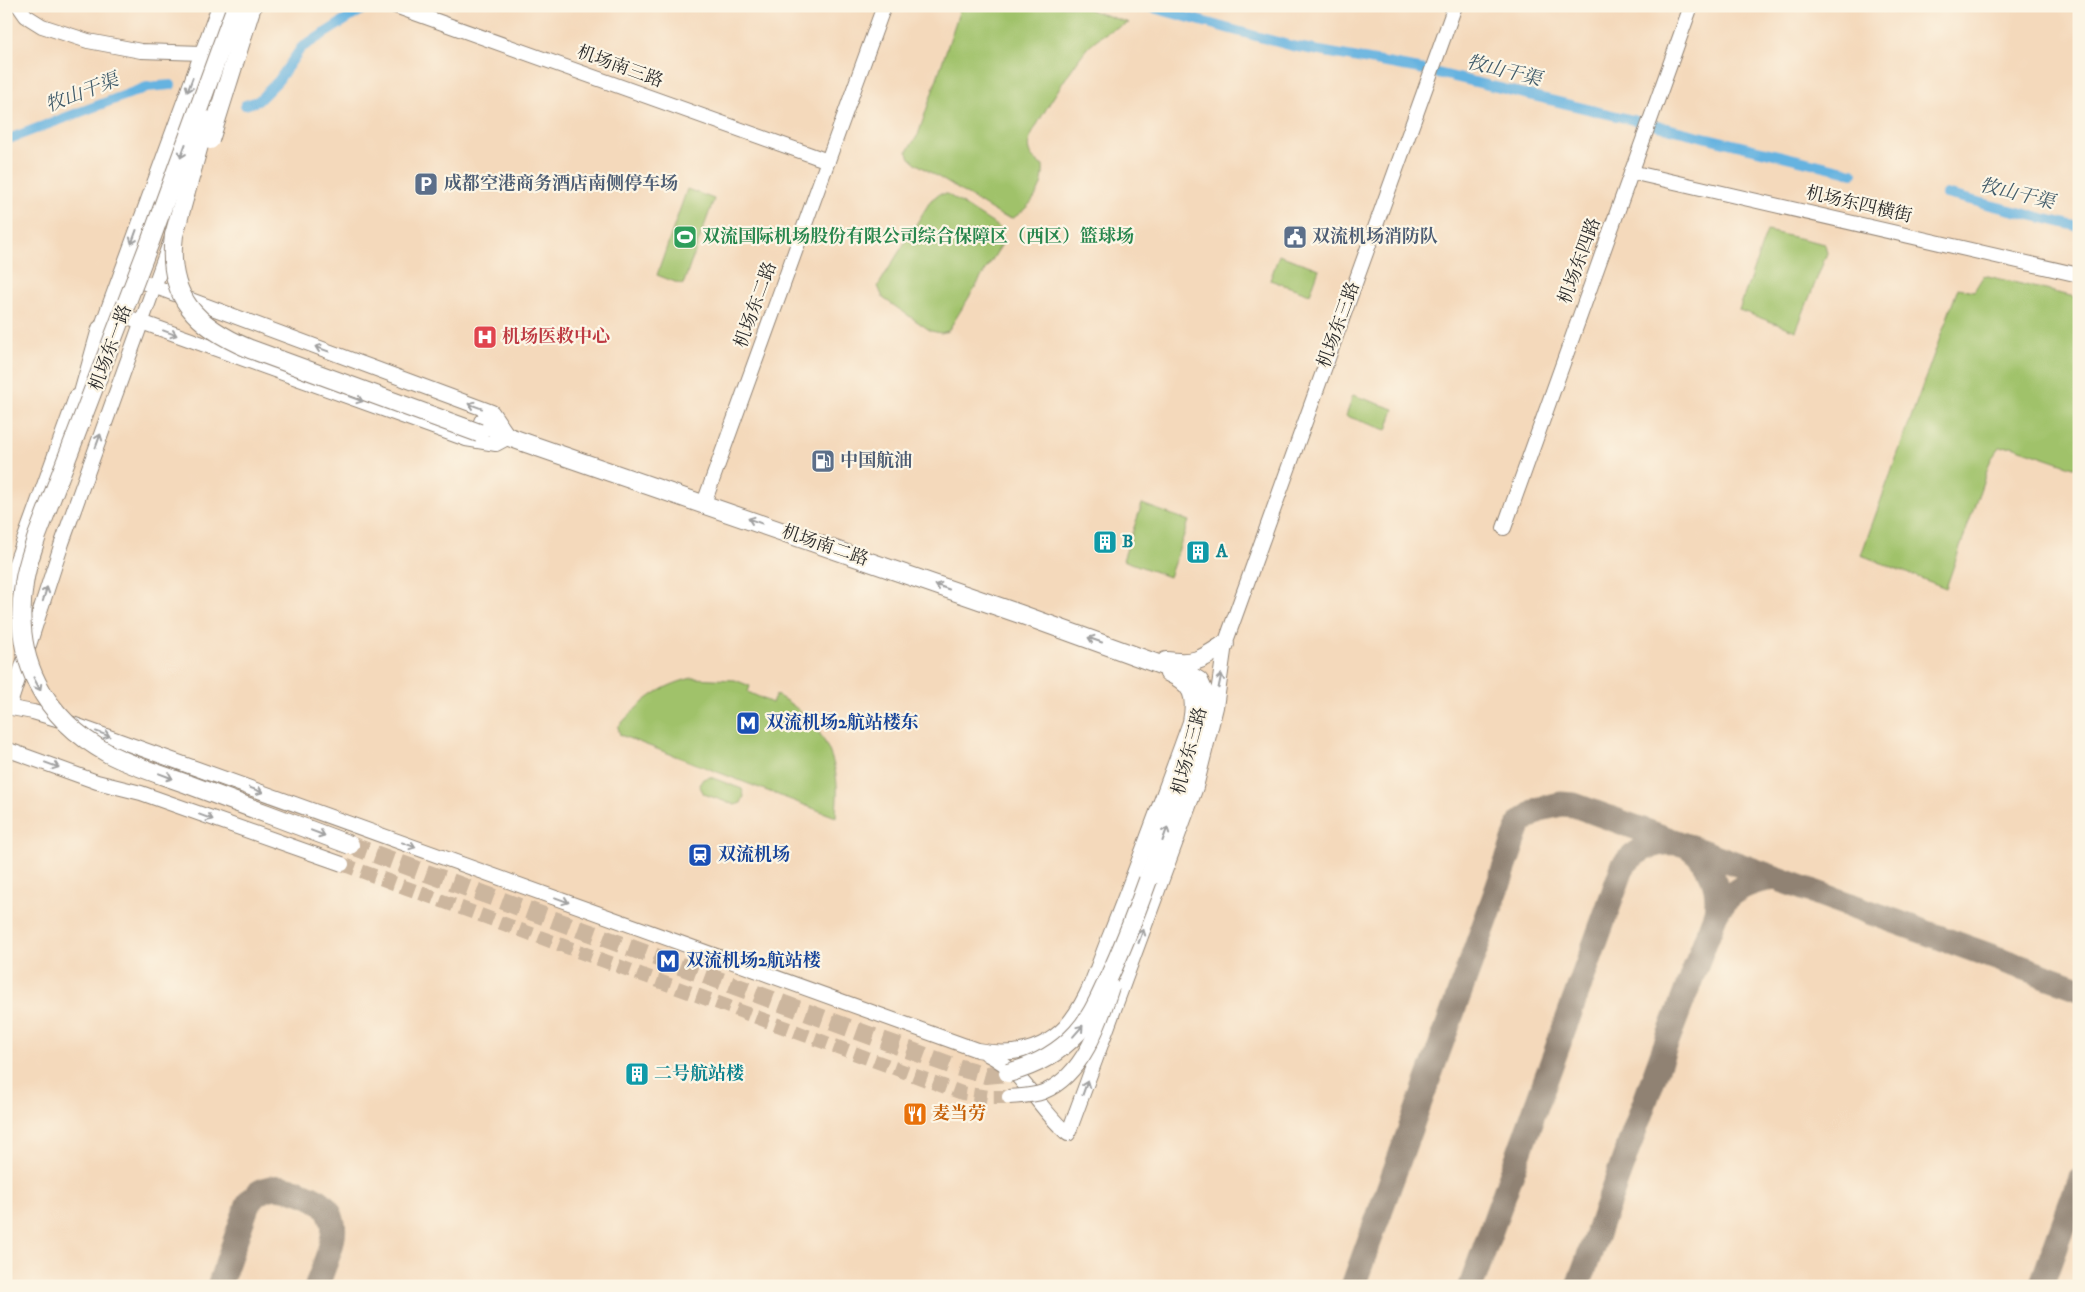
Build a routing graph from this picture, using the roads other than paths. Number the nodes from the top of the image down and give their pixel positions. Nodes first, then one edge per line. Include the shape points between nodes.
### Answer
1 (19, 6) edge
2 (219, 6) edge
3 (236, 6) edge
4 (252, 6) edge
5 (261, 6) edge
6 (884, 6) edge
7 (1455, 6) edge
8 (1691, 6) edge
9 (397, 7) edge
10 (202, 53) junction
11 (828, 161) junction
12 (1632, 172) junction
13 (121, 274) junction
14 (2079, 275) edge
15 (154, 286) junction
16 (108, 310) junction
17 (140, 323) junction
18 (101, 329) junction
19 (481, 427) junction
20 (509, 437) junction
21 (704, 503) junction
22 (1504, 528) dead end
23 (15, 590) edge
24 (6, 614) edge
25 (6, 626) edge
26 (33, 629) junction
27 (1225, 644) junction
28 (1141, 656) junction
29 (8, 707) edge
30 (6, 749) edge
31 (1205, 750) junction
32 (1176, 803) junction
33 (350, 845) tunnel mouth
34 (342, 864) tunnel mouth
35 (1131, 925) junction
36 (977, 1050) junction
37 (1008, 1073) tunnel mouth
38 (1009, 1097) tunnel mouth

1 - 10 street via 26,16 42,26 88,41 141,51
2 - 10 street, 机场东一路
3 - 19 main road, bridge via 174,235 173,270 184,300 207,327 235,343
3 -> 23 main road, bridge via 150,242
4 - 19 main road, bridge via 185,224 182,251 190,288 210,316 237,332
5 - 15 street, 机场东一路
6 - 11 street, 机场东二路
7 - 27 street, 机场东三路
8 - 12 street, 机场东四路
9 - 11 street, 机场南三路
10 -> 13 street, 机场东一路
11 - 21 street, 机场东二路
12 - 14 street, 机场东四横街
12 - 22 street, 机场东四路
13 - 15 street
13 - 16 street, 机场东一路
15 - 17 street, 机场东一路
20 -> 15 street via 492,412
16 - 17 street
16 - 18 street, 机场东一路
17 -> 20 street via 466,439 496,444
26 -> 17 street, 机场东一路
18 - 23 street, 机场东一路
18 - 23 main road, bridge via 74,425
19 - 20 main road, 机场南二路 via 488,436
20 - 21 main road, 机场南二路
28 -> 21 main road, 机场南二路
23 -> 33 main road, bridge via 23,641 33,676 52,709 82,737 125,761
24 - 26 street
25 - 26 street
26 - 29 street, 机场东一路
27 - 28 main road via 1198,662
31 -> 27 street, 机场东三路 via 1216,707
28 - 32 main road, 机场东三路 via 1192,676 1204,692 1202,718
28 - 36 street via 1158,671 1186,685 1193,707 1135,872 1091,983 1070,1021 1042,1044 1004,1053
29 -> 36 street via 98,732
30 -> 34 street, bridge
31 - 32 main road
36 -> 31 street, 机场东三路 via 1007,1065 1068,1134 1196,787
35 -> 32 main road, 机场东三路, bridge
37 -> 35 main road, 机场东三路, bridge via 1044,1060 1076,1034 1099,999
35 - 38 street, bridge via 1109,997 1079,1062 1051,1088 1032,1095

